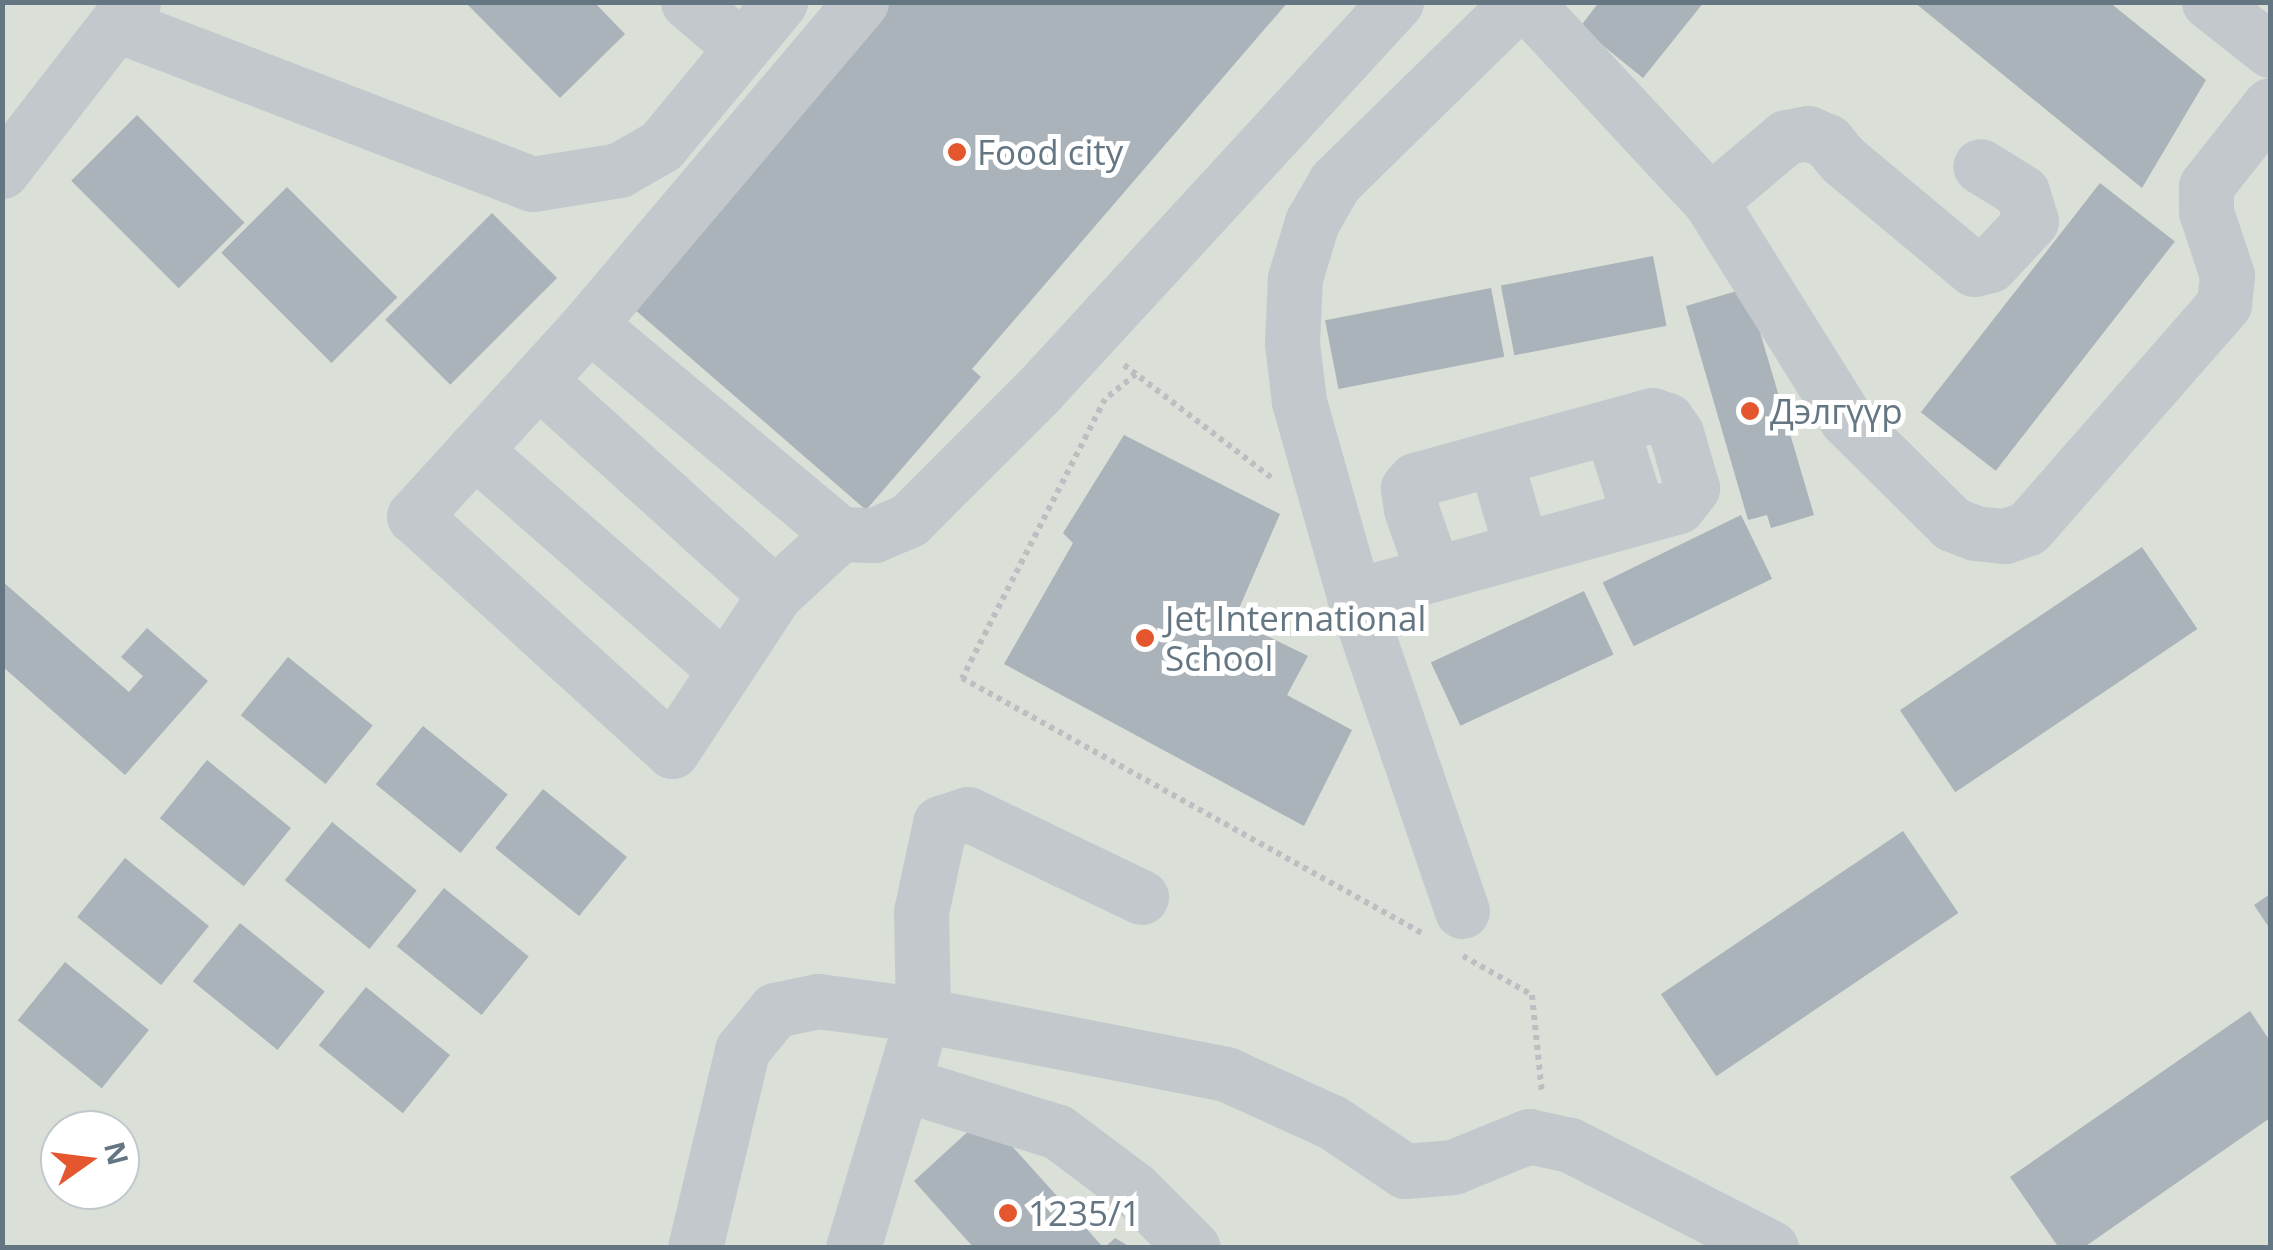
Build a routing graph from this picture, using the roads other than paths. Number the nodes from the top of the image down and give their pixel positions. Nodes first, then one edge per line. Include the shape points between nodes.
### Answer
1 (688, 2) edge
2 (780, 2) edge
3 (861, 2) edge
4 (1396, 2) edge
5 (1522, 2) edge
6 (2208, 2) edge
7 (126, 14) edge
8 (742, 48) junction
9 (2270, 50) edge
10 (2270, 105) edge
11 (1980, 166) dead end
12 (2, 171) edge
13 (1710, 201) junction
14 (589, 324) junction
15 (538, 380) junction
16 (474, 450) junction
17 (1495, 458) junction
18 (840, 534) junction
19 (1521, 548) junction
20 (1433, 572) junction
21 (776, 594) junction
22 (1354, 596) junction
23 (724, 669) junction
24 (1141, 897) dead end
25 (1445, 931) road end
26 (923, 1015) junction
27 (904, 1084) junction
28 (695, 1248) edge
29 (854, 1248) edge
30 (1192, 1248) edge
31 (1771, 1248) edge

1 - 8 street
2 - 8 street
3 - 14 street
4 - 18 street via 1040,390 909,520 874,535
5 - 13 street
5 - 22 street via 1336,182 1312,222 1294,278 1299,401
6 - 9 street
7 - 8 street via 533,184 619,170 661,146
7 - 12 street
10 - 13 street via 2206,186 2206,212 2227,275 2224,304 2028,528 2005,536 1952,524 1847,420
11 - 13 street via 2022,192 2032,221 1990,265 1974,270 1827,141 1808,134 1786,137
14 - 15 street
14 - 18 street
15 - 16 street
15 - 21 street
16 - 23 street
16 - 23 street via 414,516 672,751
17 - 19 street
17 - 19 street via 1652,415 1676,433 1692,488 1678,506
17 - 20 street via 1408,488
18 - 21 street
19 - 20 street
20 - 22 street
21 - 23 street
22 - 25 street
24 - 26 street via 968,814 940,823 921,912
26 - 27 street
26 - 28 street via 818,1001 775,1010 742,1050
26 - 31 street via 1226,1074 1332,1122 1405,1171 1453,1167 1529,1136 1570,1145
27 - 29 street
27 - 30 street via 1058,1132 1134,1189

